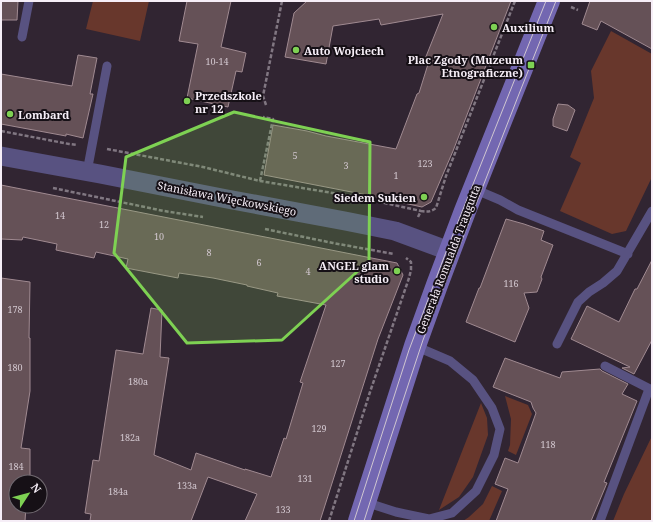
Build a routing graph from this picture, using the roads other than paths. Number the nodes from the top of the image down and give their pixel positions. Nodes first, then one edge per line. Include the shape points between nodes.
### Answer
1 (29, 1) edge
2 (549, 1) edge
3 (22, 37) dead end
4 (107, 66) dead end
5 (1, 156) edge
6 (86, 172) junction
7 (474, 189) junction
8 (652, 211) edge
9 (449, 251) junction
10 (628, 254) junction
11 (557, 344) dead end
12 (415, 346) junction
13 (604, 366) dead end
14 (651, 389) edge
15 (362, 511) edge
16 (600, 521) edge

1 - 3 lane
2 - 7 main road, Generała Romualda Traugutta
4 - 6 lane
5 - 6 street, Stanisława Więckowskiego
6 - 9 street, Stanisława Więckowskiego via 394,231
7 - 9 main road, Generała Romualda Traugutta
7 - 10 lane via 518,210
8 - 10 lane
9 - 12 main road, Generała Romualda Traugutta
10 - 11 lane via 617,271 578,302
12 - 15 main road, Generała Romualda Traugutta
12 - 15 lane via 450,361 473,380 492,408 500,429 494,455 476,490 452,514 429,519 396,512
13 - 14 lane
14 - 16 lane

